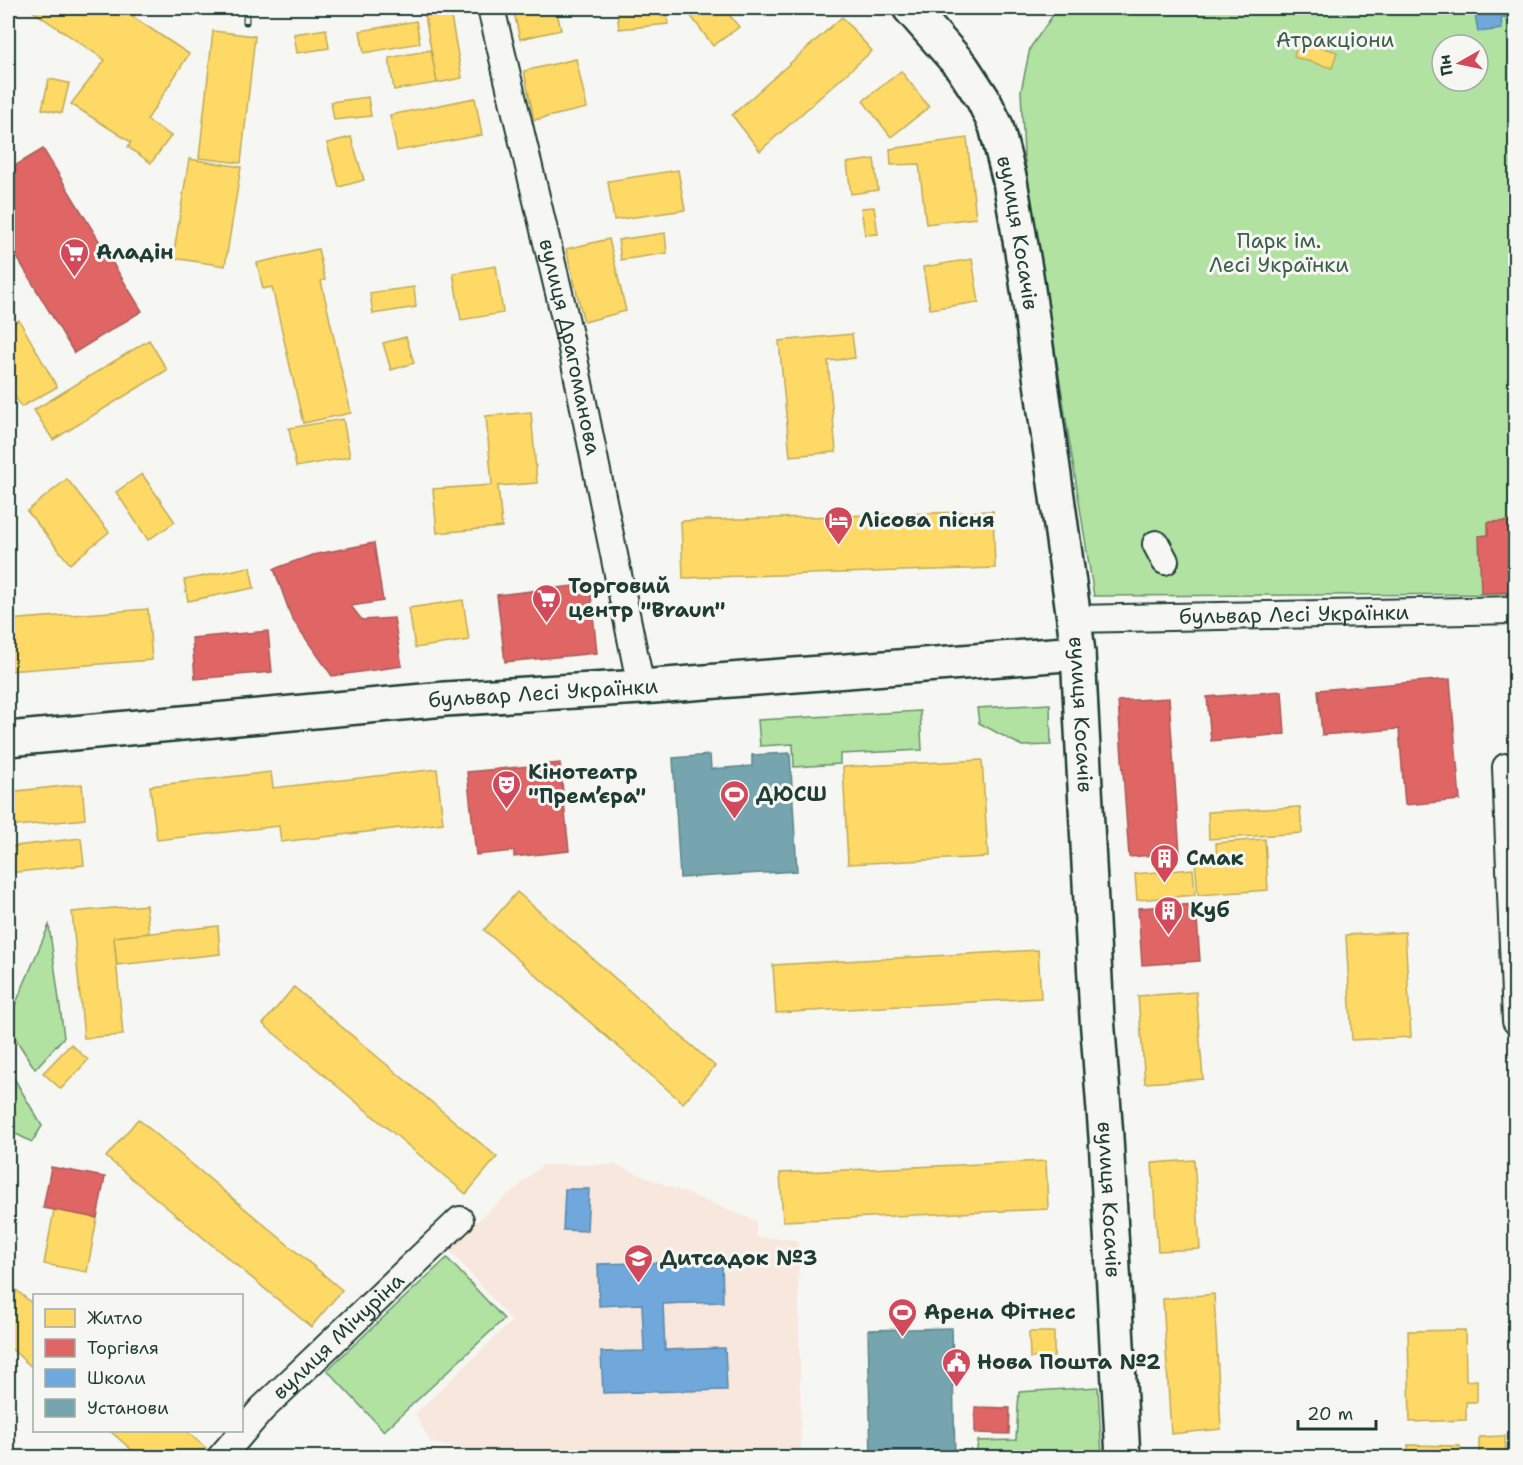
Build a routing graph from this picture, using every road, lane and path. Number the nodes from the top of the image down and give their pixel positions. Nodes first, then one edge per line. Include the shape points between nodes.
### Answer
1 (491, 8) edge
2 (910, 8) edge
3 (1515, 610) edge
4 (1074, 619) junction
5 (1078, 654) junction
6 (641, 687) junction
7 (8, 739) edge
8 (1506, 767) dead end
9 (1515, 1021) edge
10 (460, 1220) dead end
11 (243, 1431) edge
12 (242, 1432) edge
13 (220, 1458) edge
14 (1124, 1458) edge

1 - 6 street, вулиця Драгоманова via 570,339
2 - 4 street, вулиця Косачів via 962,67 996,126 1026,275
3 - 4 street, бульвар Лесі Українки
4 - 5 street, вулиця Косачів
5 - 6 street, бульвар Лесі Українки
5 - 14 street, вулиця Косачів
6 - 7 street, бульвар Лесі Українки via 445,699
8 - 9 street
10 - 11 street, вулиця Мічуріна
12 - 13 street, вулиця Мічуріна

